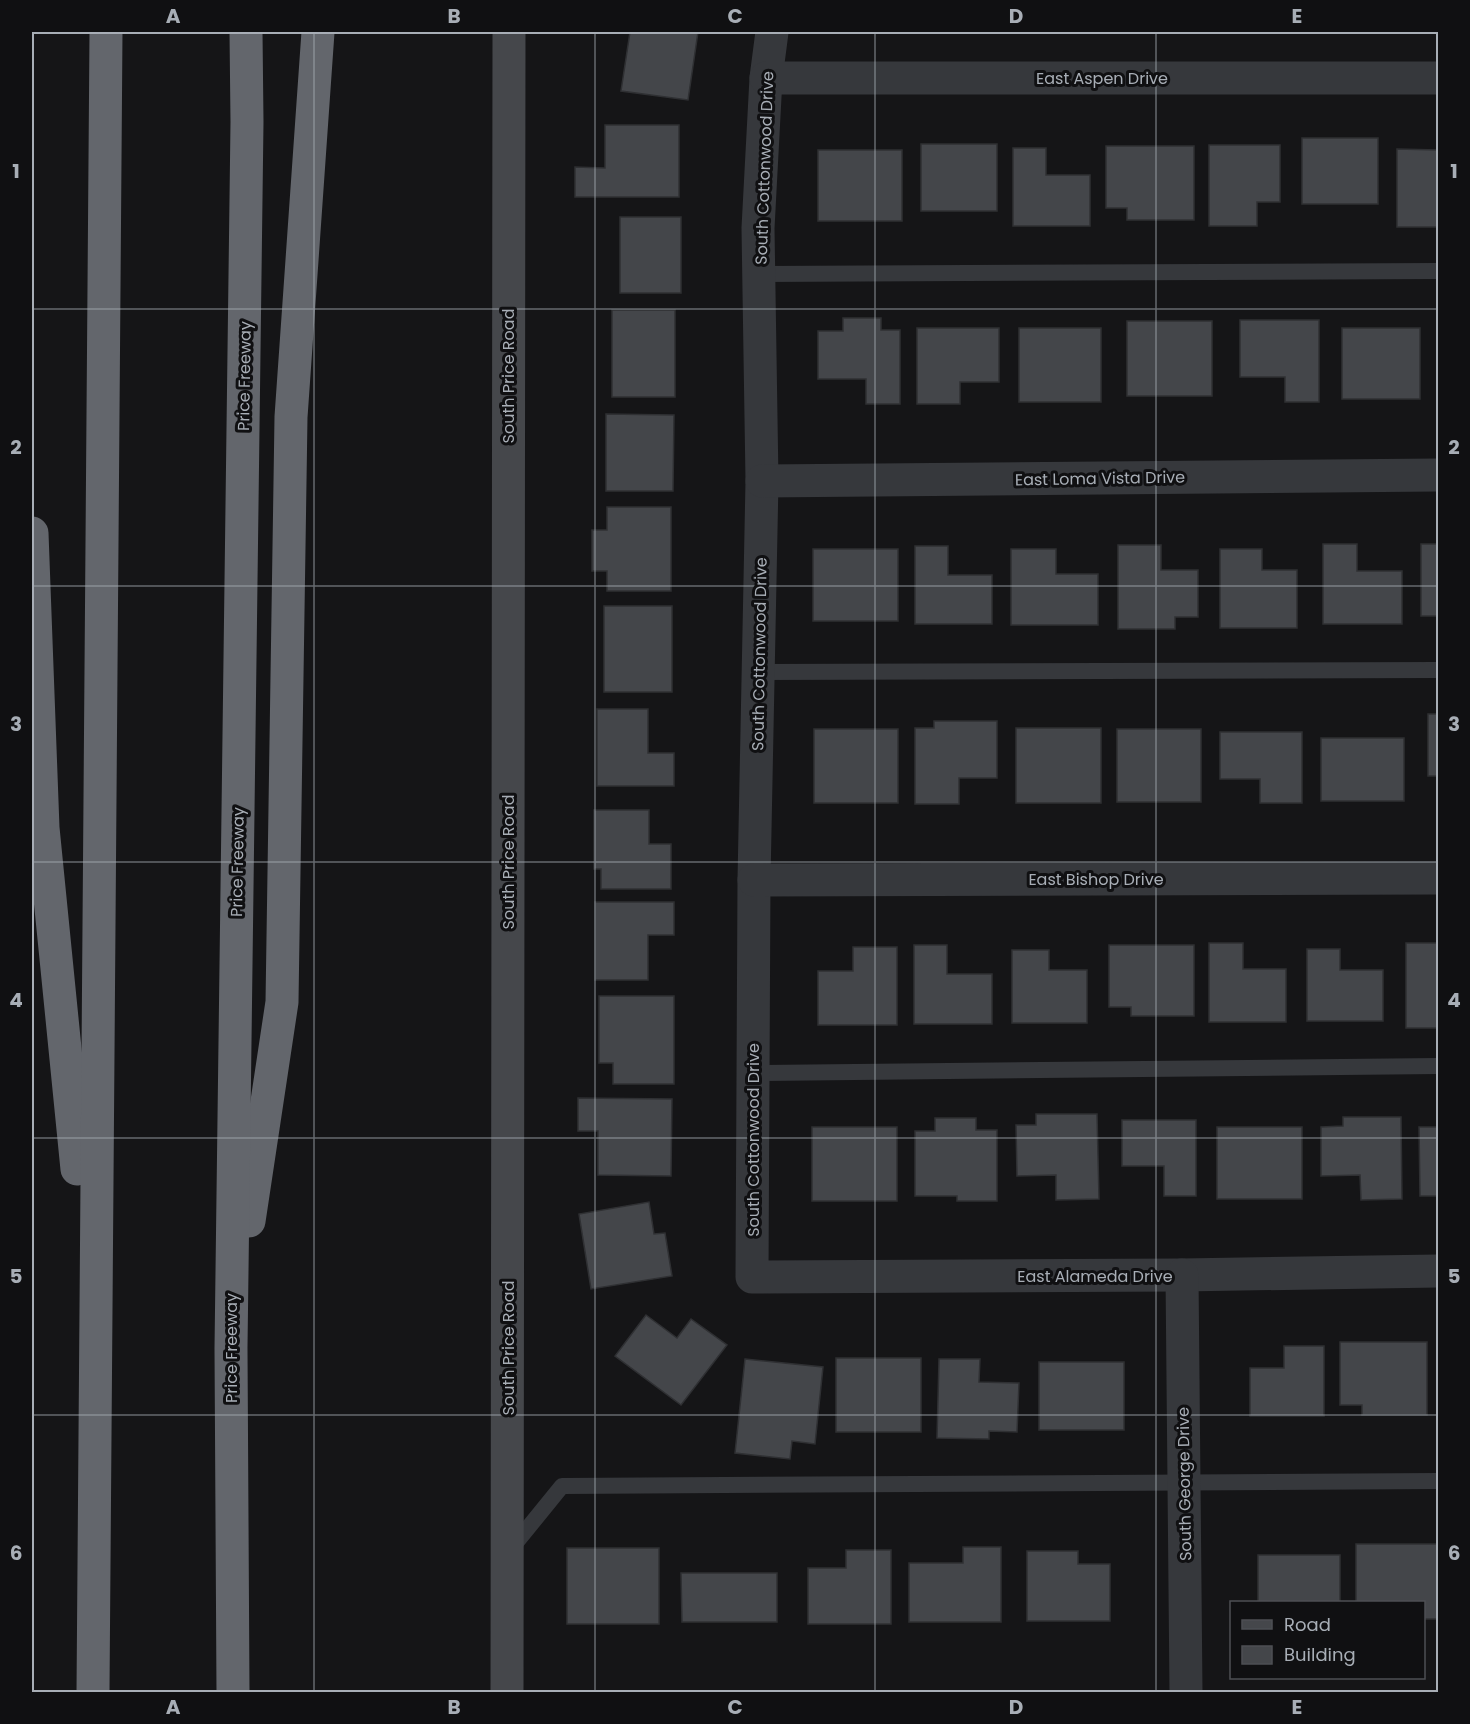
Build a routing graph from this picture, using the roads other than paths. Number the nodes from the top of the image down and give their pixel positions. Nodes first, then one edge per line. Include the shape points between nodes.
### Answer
1 (106, 32) edge
2 (246, 32) edge
3 (318, 32) edge
4 (509, 32) edge
5 (772, 32) edge
6 (766, 78) junction
7 (1438, 78) edge
8 (1438, 271) edge
9 (759, 274) junction
10 (1438, 475) edge
11 (762, 481) junction
12 (32, 533) edge
13 (1438, 670) edge
14 (758, 672) junction
15 (1438, 878) edge
16 (754, 880) junction
17 (1438, 1066) edge
18 (753, 1073) junction
19 (1438, 1271) edge
20 (1182, 1275) junction
21 (752, 1277) joint
22 (94, 1338) junction
23 (231, 1348) junction
24 (1438, 1481) edge
25 (1184, 1482) junction
26 (508, 1554) junction
27 (93, 1692) edge
28 (233, 1692) edge
29 (507, 1692) edge
30 (1186, 1692) edge

1 - 22 highway
2 - 23 highway, Price Freeway via 248,122
3 - 23 highway via 291,417 282,1002
4 - 26 main road, South Price Road
5 - 6 street, South Cottonwood Drive
6 - 7 street, East Aspen Drive
6 - 9 street, South Cottonwood Drive
8 - 9 lane
9 - 11 street, South Cottonwood Drive
10 - 11 street, East Loma Vista Drive
11 - 14 street, South Cottonwood Drive
12 - 22 highway via 43,828
13 - 14 lane
14 - 16 street, South Cottonwood Drive
15 - 16 street, East Bishop Drive
16 - 18 street, South Cottonwood Drive
17 - 18 lane
18 - 21 street, South Cottonwood Drive
19 - 20 street, East Alameda Drive
20 - 21 street, East Alameda Drive
20 - 25 street, South George Drive
22 - 27 highway
23 - 28 highway, Price Freeway
24 - 25 lane
25 - 26 lane via 562,1486
25 - 30 street, South George Drive
26 - 29 main road, South Price Road

